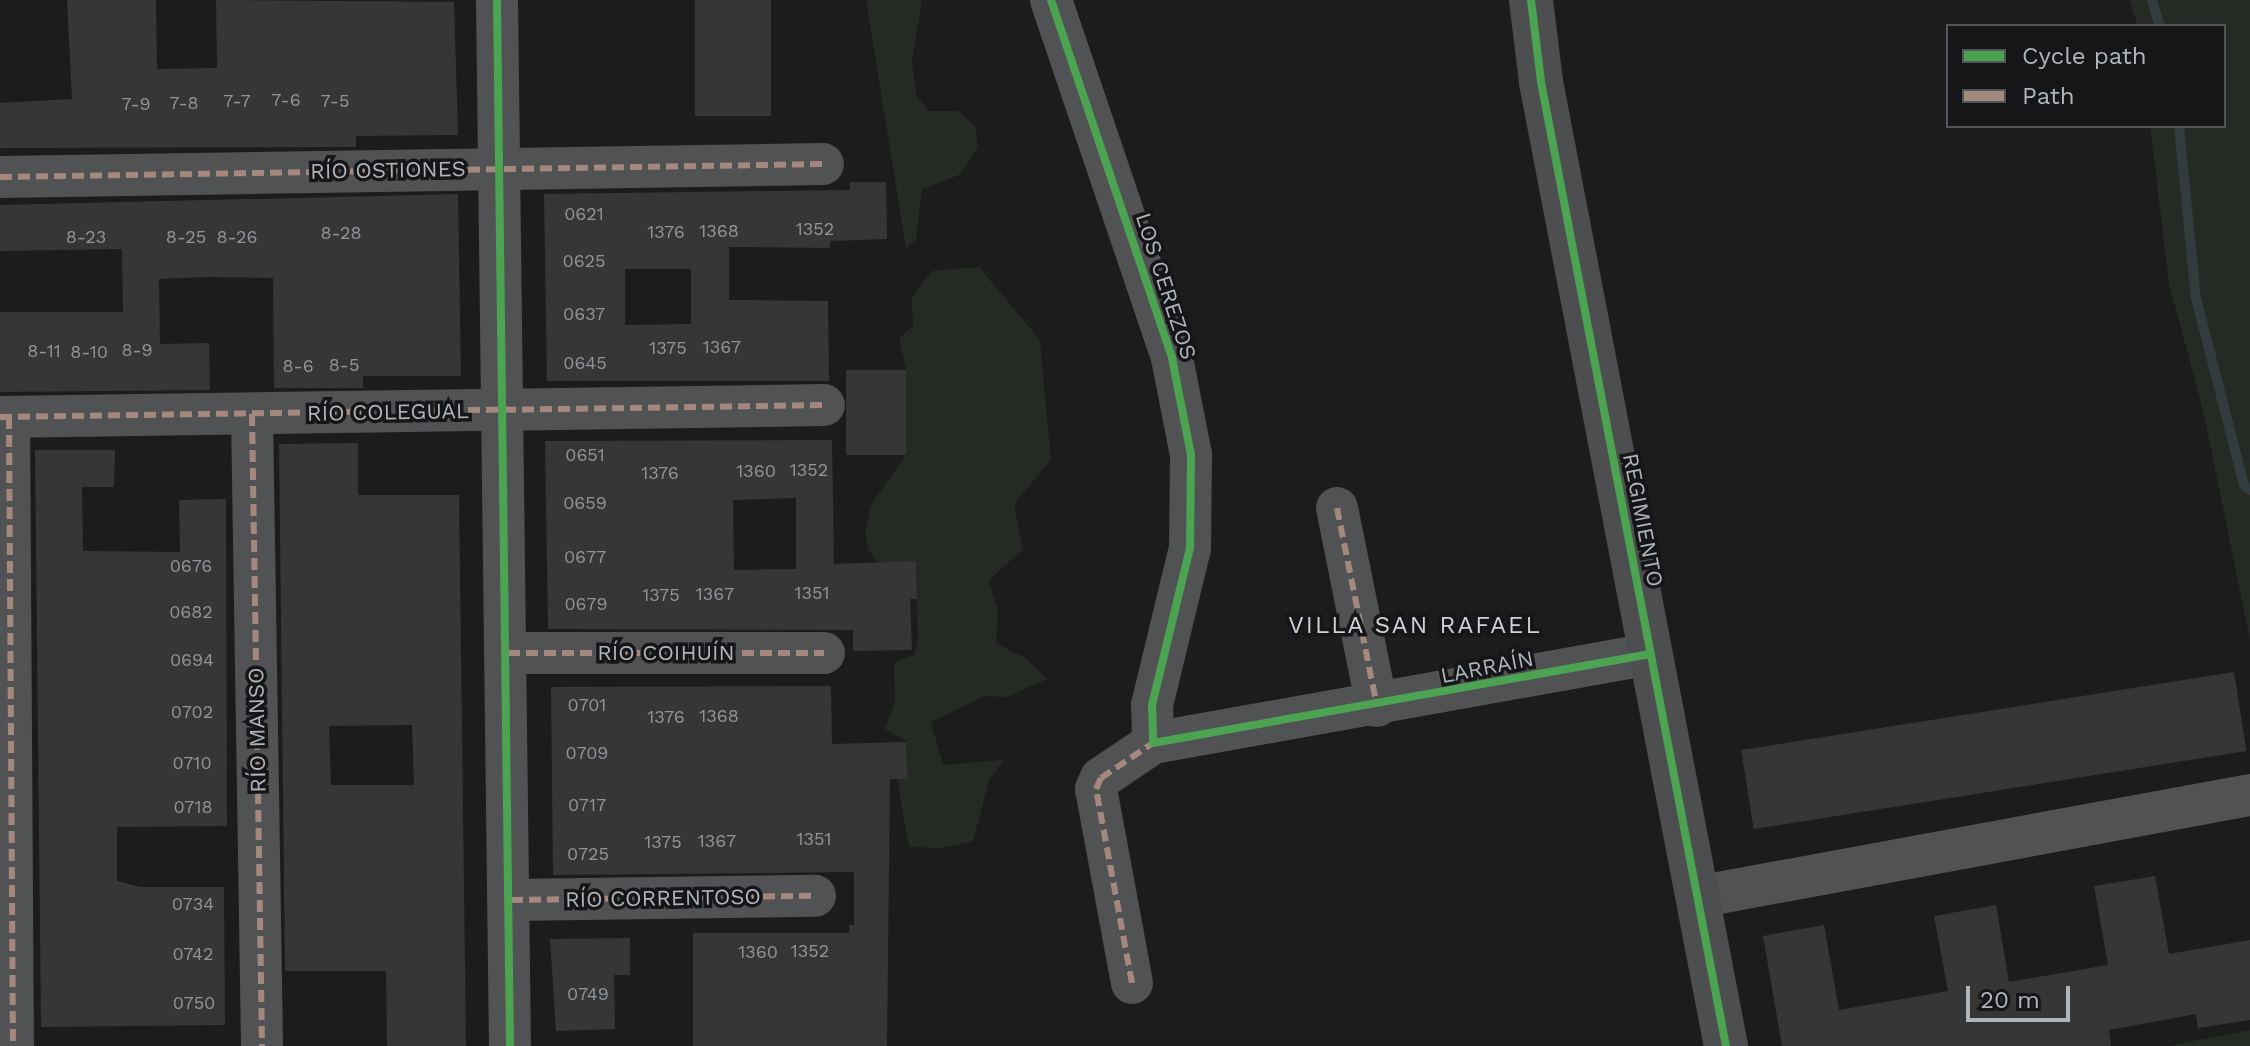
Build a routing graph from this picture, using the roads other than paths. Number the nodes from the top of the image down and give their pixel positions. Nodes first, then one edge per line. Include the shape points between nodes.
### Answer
1 (497, 0) edge
2 (1051, 0) edge
3 (1531, 0) edge
4 (823, 164) dead end
5 (502, 167) junction
6 (0, 177) edge
7 (824, 405) dead end
8 (506, 409) junction
9 (252, 414) junction
10 (5, 417) edge
11 (1337, 508) dead end
12 (508, 653) junction
13 (824, 653) dead end
14 (1650, 654) junction
15 (1377, 706) junction
16 (1151, 738) junction
17 (2250, 795) edge
18 (815, 896) dead end
19 (1697, 897) junction
20 (511, 900) junction
21 (1132, 983) dead end
22 (512, 1003) junction
23 (13, 1046) edge
24 (262, 1046) edge
25 (510, 1046) edge
26 (538, 1046) edge
27 (1726, 1046) edge

1 - 5 street
2 - 16 street, LOS CEREZOS via 1172,358 1191,455 1190,548
3 - 14 main road, REGIMIENTO via 1541,82
4 - 5 street, RÍO OSTIONES
5 - 6 street, RÍO OSTIONES
5 - 8 street
7 - 8 street, RÍO COLEGUAL
8 - 9 street, RÍO COLEGUAL
8 - 12 street
9 - 10 street, RÍO COLEGUAL
9 - 24 street, RÍO MANSO
10 - 23 street
11 - 15 street
12 - 13 street, RÍO COIHUÍN
12 - 20 street
14 - 15 street, LARRAÍN
14 - 19 main road, REGIMIENTO
15 - 16 street, LARRAÍN
16 - 21 street via 1101,778 1096,789
17 - 19 street
18 - 20 street, RÍO CORRENTOSO
19 - 27 main road, REGIMIENTO
20 - 22 street
22 - 25 street
22 - 26 street

